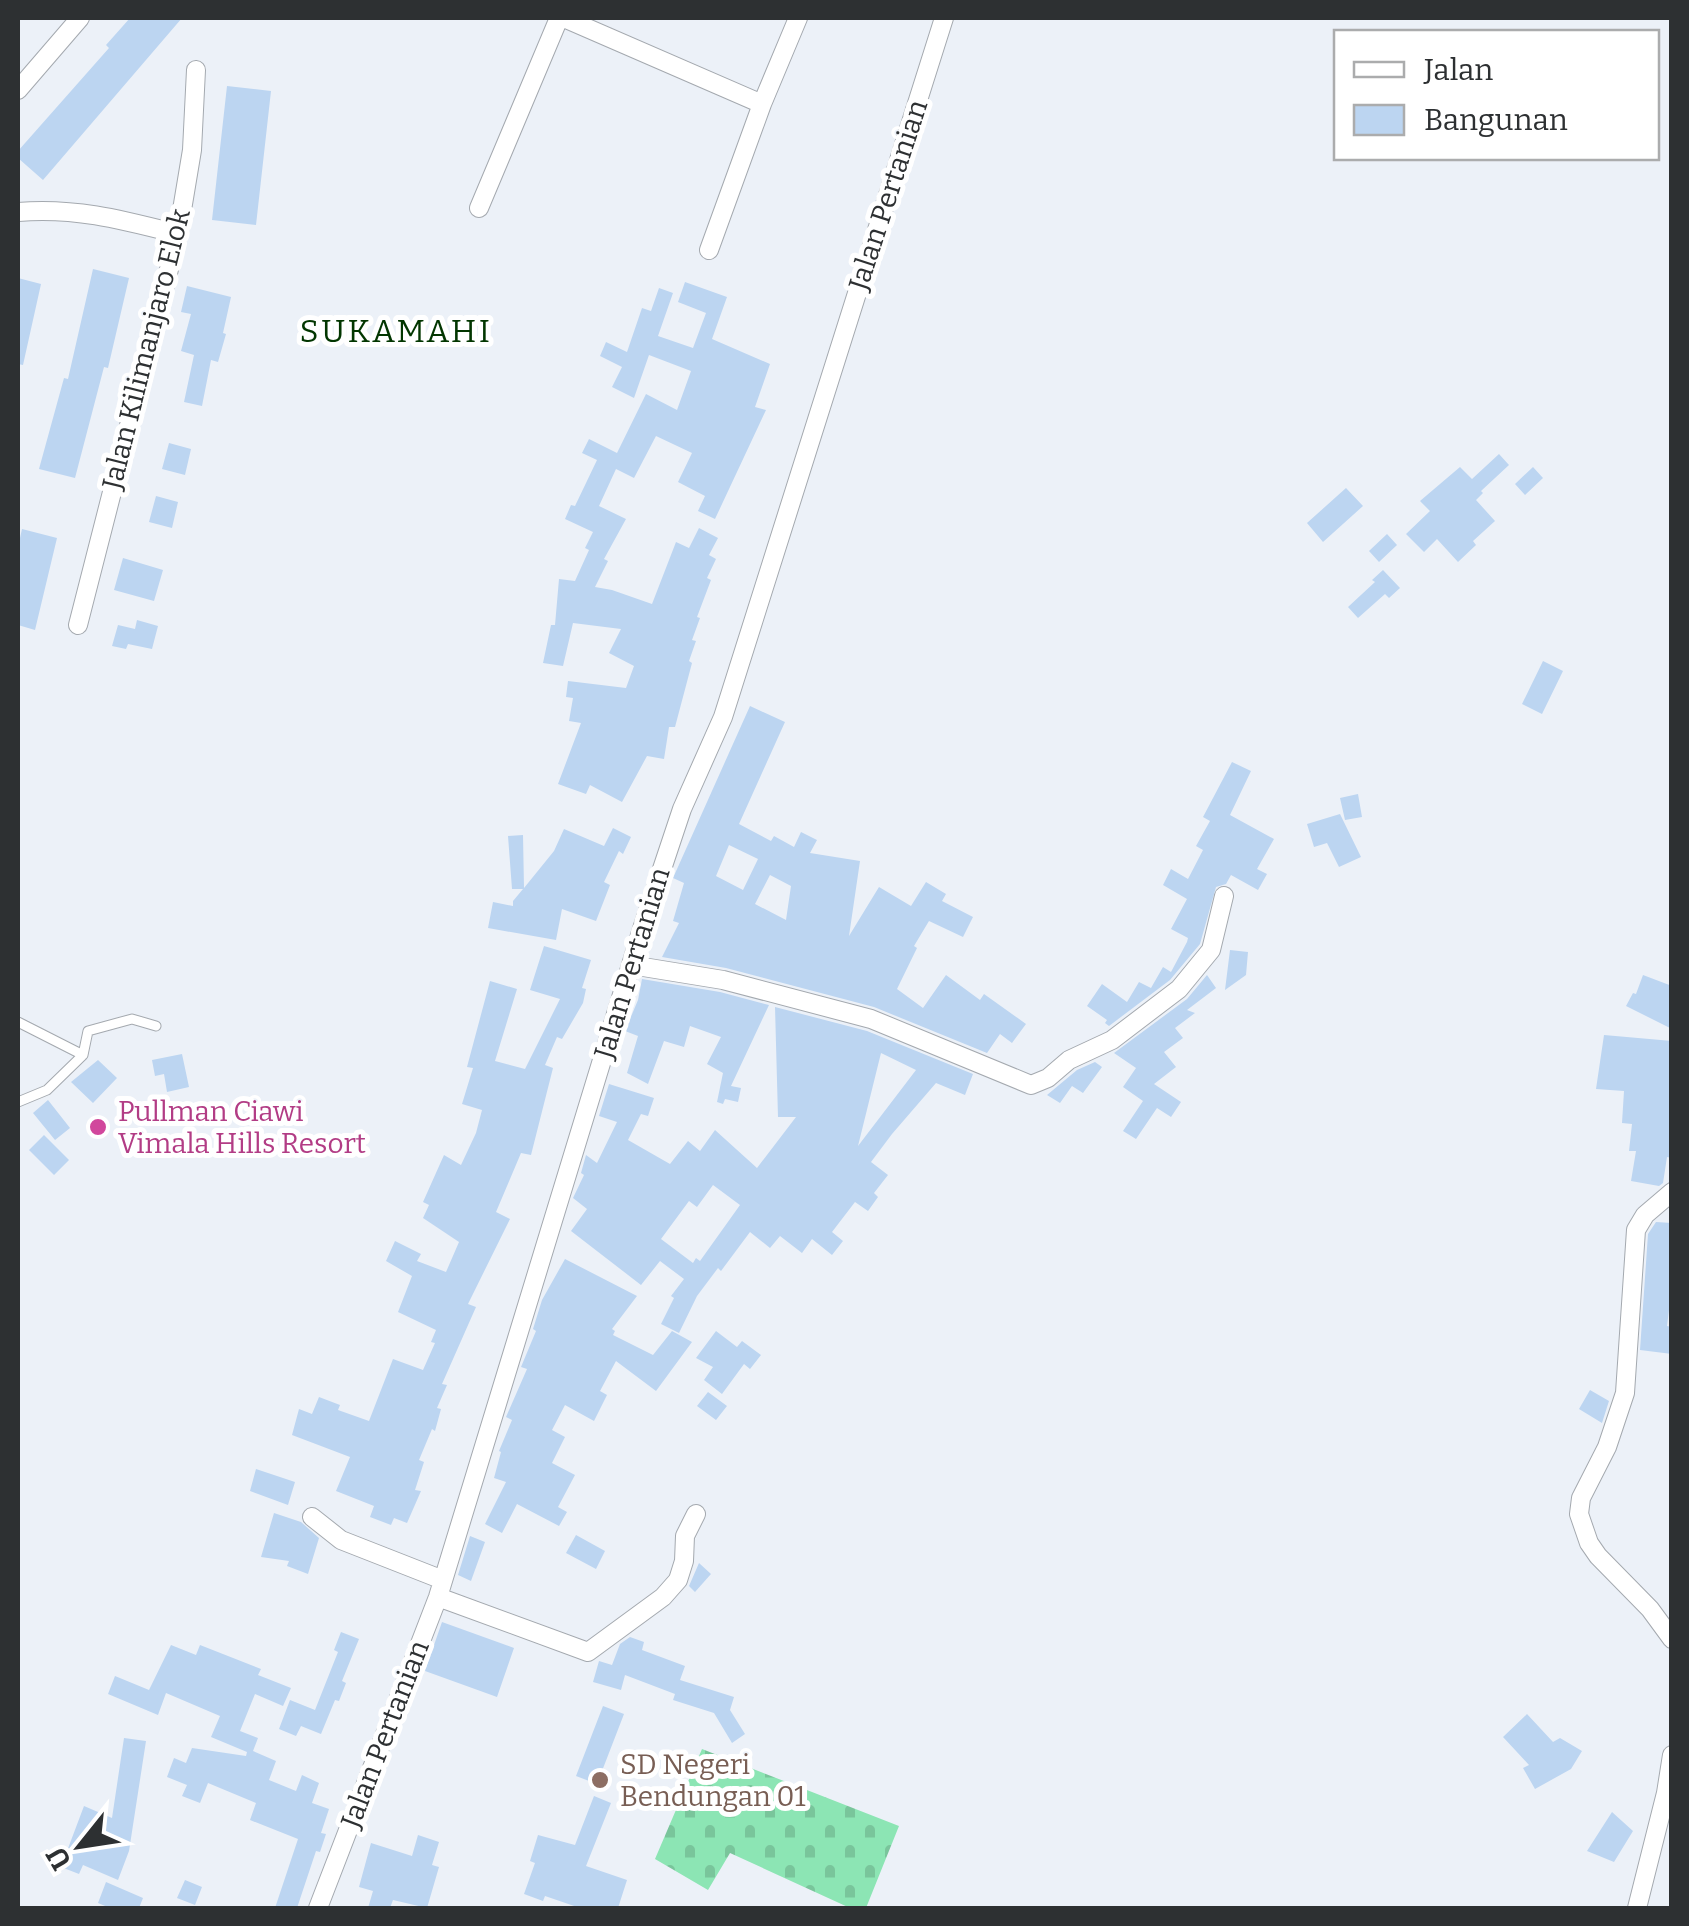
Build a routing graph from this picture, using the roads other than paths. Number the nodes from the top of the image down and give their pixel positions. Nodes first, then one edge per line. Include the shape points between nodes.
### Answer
1 (80, 18) edge
2 (562, 18) edge
3 (798, 18) edge
4 (944, 18) edge
5 (196, 70) dead end
6 (18, 90) edge
7 (762, 104) junction
8 (479, 208) dead end
9 (18, 212) edge
10 (178, 234) junction
11 (709, 250) dead end
12 (78, 625) dead end
13 (1224, 896) dead end
14 (631, 965) junction
15 (18, 1022) edge
16 (156, 1026) dead end
17 (83, 1055) junction
18 (18, 1102) edge
19 (1672, 1192) edge
20 (696, 1514) dead end
21 (312, 1517) dead end
22 (441, 1588) junction
23 (1672, 1640) edge
24 (1672, 1756) edge
25 (318, 1908) edge
26 (1637, 1908) edge

1 - 6 street
2 - 7 street
2 - 8 street
3 - 7 street
4 - 14 street, Jalan Pertanian via 723,717 682,809
5 - 10 street, Jalan Kilimanjaro Elok
7 - 11 street
9 - 10 street via 96,213
10 - 12 street, Jalan Kilimanjaro Elok
13 - 14 street via 1211,950 1179,990 1112,1040 1031,1086 852,1013
14 - 22 street, Jalan Pertanian
15 - 17 lane
16 - 17 lane via 132,1020 88,1031
17 - 18 lane via 47,1090
19 - 23 street via 1636,1230 1625,1393 1579,1514 1598,1556
20 - 22 street via 678,1580 588,1652
21 - 22 street via 341,1540
22 - 25 street, Jalan Pertanian
24 - 26 street

